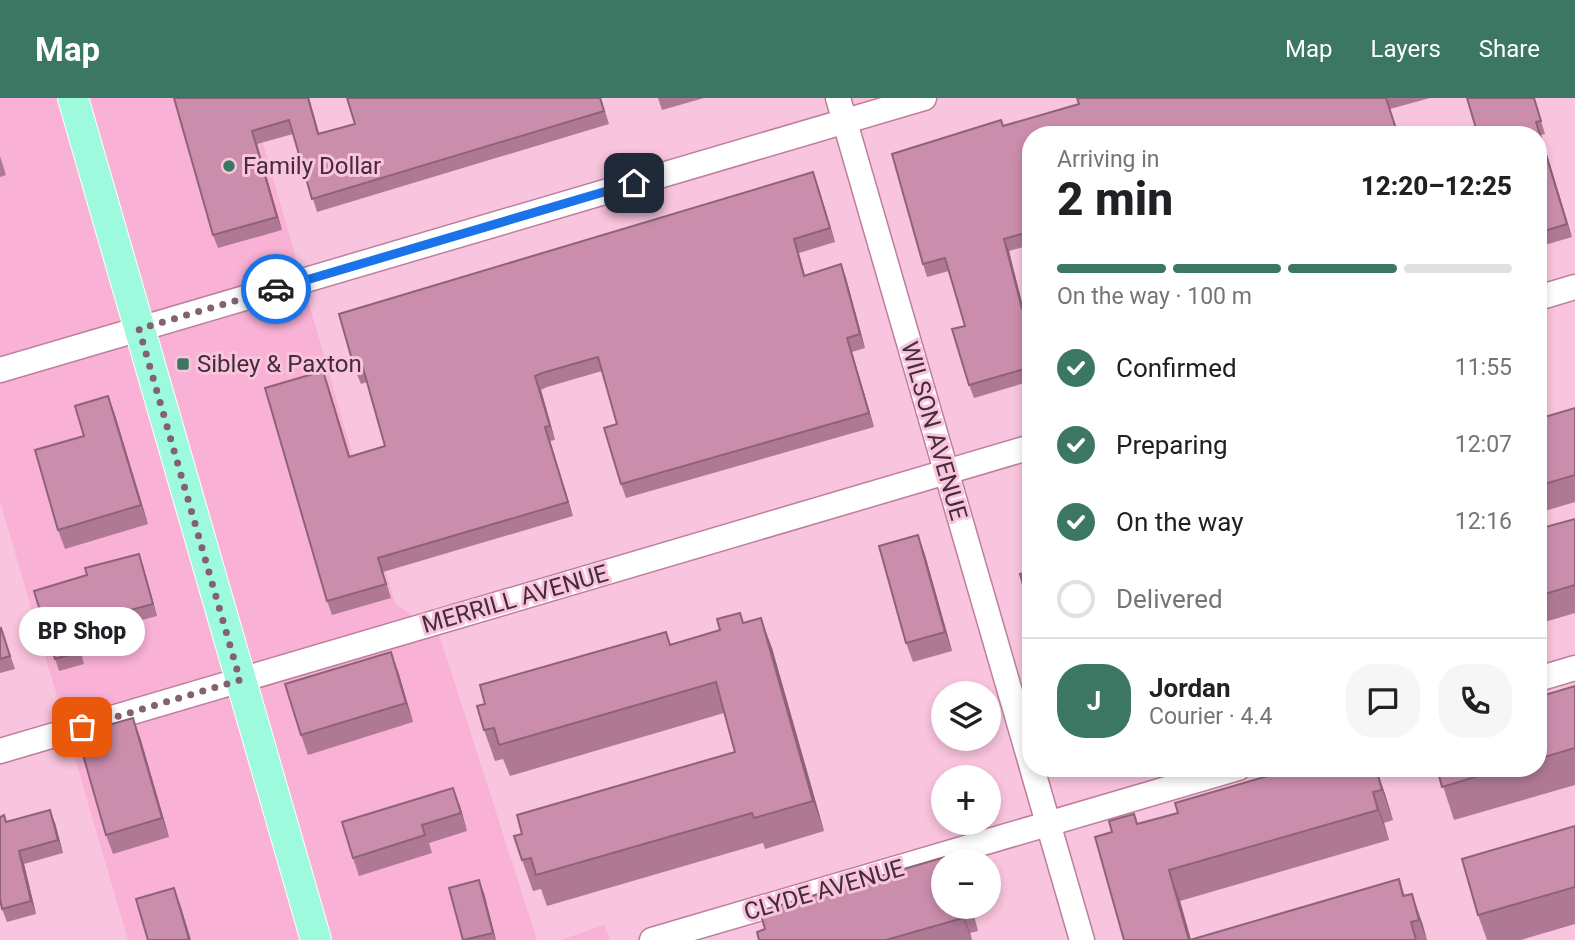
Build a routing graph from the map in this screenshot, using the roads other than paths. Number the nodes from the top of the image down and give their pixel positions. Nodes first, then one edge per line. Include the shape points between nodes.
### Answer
1 (73, 98) edge
2 (924, 98) edge
3 (841, 110) edge
4 (1575, 287) edge
5 (1547, 295) edge
6 (139, 329) junction
7 (0, 370) edge
8 (1022, 450) edge
9 (946, 472) junction
10 (1575, 668) edge
11 (1547, 676) edge
12 (240, 680) junction
13 (1022, 735) edge
14 (0, 751) edge
15 (1034, 777) edge
16 (1208, 777) edge
17 (1048, 825) junction
18 (316, 940) edge
19 (652, 940) edge
20 (1082, 940) edge

1 - 6 main road
2 - 3 street
3 - 6 street
3 - 9 street, WILSON AVENUE
4 - 5 street
6 - 7 street
6 - 12 main road
8 - 9 street, MERRILL AVENUE
9 - 12 street, MERRILL AVENUE
9 - 13 street, WILSON AVENUE
10 - 11 street
12 - 14 street, MERRILL AVENUE
12 - 18 main road
15 - 17 street, WILSON AVENUE
16 - 17 street, CLYDE AVENUE
17 - 19 street, CLYDE AVENUE
17 - 20 street, WILSON AVENUE

